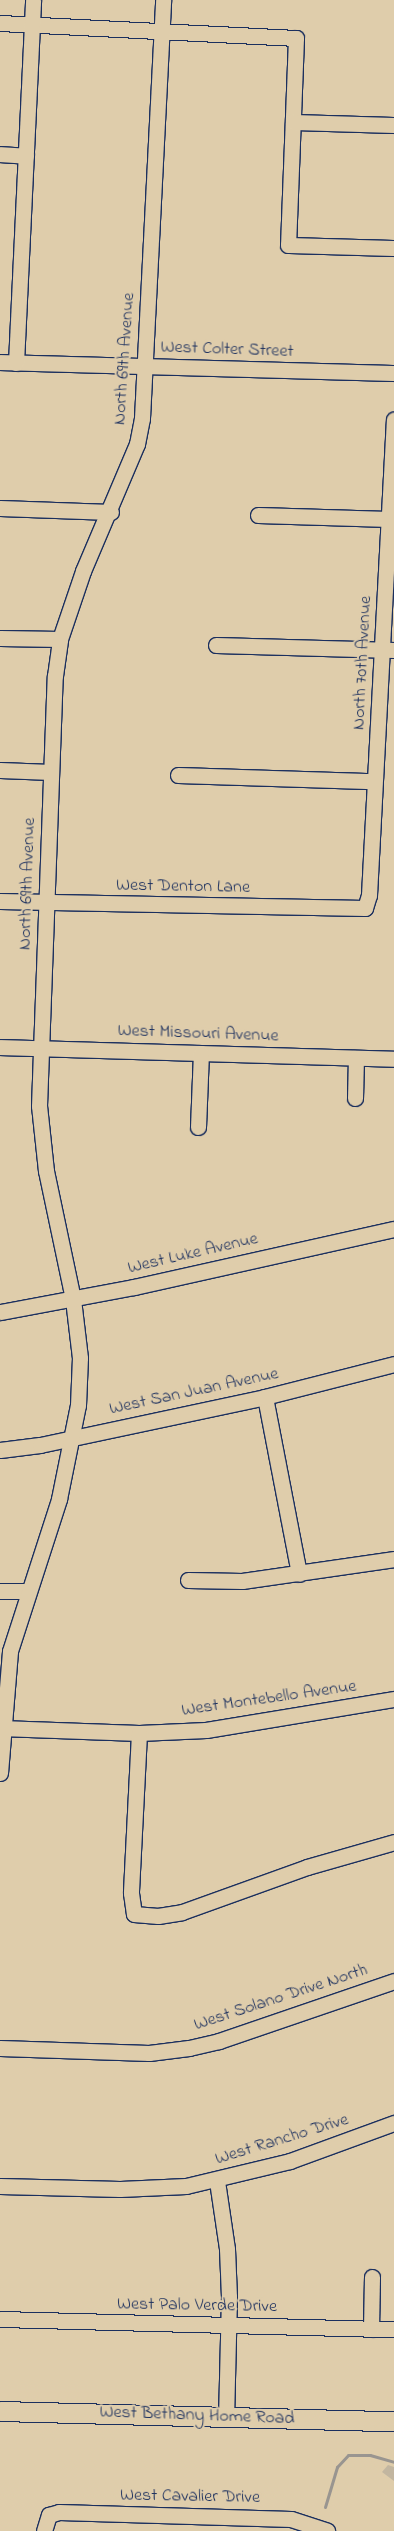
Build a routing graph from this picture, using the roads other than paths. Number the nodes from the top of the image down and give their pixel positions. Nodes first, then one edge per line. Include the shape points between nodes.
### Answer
1 (33, 0) edge
2 (164, 0) edge
3 (0, 23) edge
4 (32, 24) junction
5 (162, 30) junction
6 (293, 122) junction
7 (394, 125) edge
8 (0, 154) edge
9 (26, 156) junction
10 (394, 248) edge
11 (0, 362) edge
12 (16, 363) junction
13 (146, 367) junction
14 (394, 373) edge
15 (394, 420) edge
16 (0, 508) edge
17 (111, 512) junction
18 (258, 515) dead end
19 (389, 519) junction
20 (0, 638) edge
21 (60, 639) junction
22 (216, 645) dead end
23 (389, 650) edge
24 (0, 770) edge
25 (51, 772) junction
26 (178, 775) dead end
27 (374, 780) junction
28 (0, 901) edge
29 (47, 903) junction
30 (365, 908) joint
31 (0, 1047) edge
32 (39, 1048) junction
33 (201, 1053) junction
34 (356, 1058) junction
35 (394, 1059) edge
36 (355, 1098) dead end
37 (198, 1127) dead end
38 (394, 1229) edge
39 (74, 1300) junction
40 (0, 1312) edge
41 (394, 1364) edge
42 (265, 1396) junction
43 (74, 1436) junction
44 (0, 1450) edge
45 (394, 1558) edge
46 (299, 1574) junction
47 (188, 1580) dead end
48 (0, 1590) edge
49 (27, 1591) junction
50 (394, 1698) edge
51 (1, 1728) edge
52 (139, 1733) junction
53 (0, 1773) edge
54 (394, 1842) edge
55 (394, 1981) edge
56 (0, 2048) edge
57 (394, 2123) edge
58 (217, 2181) junction
59 (0, 2186) edge
60 (372, 2277) dead end
61 (0, 2319) edge
62 (229, 2325) junction
63 (371, 2329) junction
64 (394, 2330) edge
65 (0, 2411) edge
66 (226, 2418) junction
67 (394, 2421) edge
68 (44, 2531) edge
69 (327, 2531) edge

1 - 4 street
2 - 5 street, North 69th Avenue
3 - 4 street
4 - 5 street
4 - 9 street
5 - 6 street via 296,38
5 - 13 street, North 69th Avenue
6 - 7 street
6 - 10 street via 288,245
8 - 9 street
9 - 12 street
11 - 12 street, West Colter Street
12 - 13 street, West Colter Street
13 - 14 street, West Colter Street
13 - 17 street, North 69th Avenue via 137,444
15 - 19 street, North 70th Avenue
16 - 17 street
17 - 21 street, North 69th Avenue via 83,571
18 - 19 street
19 - 23 street, North 70th Avenue
20 - 21 street
21 - 25 street, North 69th Avenue
22 - 23 street
23 - 27 street, North 70th Avenue
24 - 25 street
25 - 29 street, North 69th Avenue
26 - 27 street
27 - 30 street, North 70th Avenue via 369,895
28 - 29 street, West Denton Lane
29 - 30 street, West Denton Lane
29 - 32 street, North 69th Avenue
31 - 32 street, West Missouri Avenue
32 - 33 street, West Missouri Avenue
32 - 39 street, North 69th Avenue via 41,1136
33 - 34 street, West Missouri Avenue
33 - 37 street
34 - 35 street, West Missouri Avenue
34 - 36 street
38 - 39 street, West Luke Avenue
39 - 40 street, West Luke Avenue
39 - 43 street, North 69th Avenue via 80,1358
41 - 42 street, West San Juan Avenue
42 - 43 street, West San Juan Avenue
42 - 46 street
43 - 44 street, West San Juan Avenue
43 - 49 street, North 69th Avenue via 59,1499
45 - 46 street
46 - 47 street via 242,1581
48 - 49 street
49 - 51 street, North 69th Avenue via 10,1651
50 - 52 street, West Montebello Avenue via 206,1730
51 - 52 street, West Montebello Avenue
51 - 53 street, North 69th Avenue
52 - 54 street via 131,1893 134,1914 158,1916 182,1912 307,1867
55 - 56 street, West Solano Drive North via 219,2041 189,2048 149,2052
57 - 58 street, West Rancho Drive via 290,2161
58 - 59 street, West Rancho Drive via 157,2189
58 - 62 street via 227,2249
60 - 63 street
61 - 62 street, West Palo Verde Drive
62 - 63 street, West Palo Verde Drive
62 - 66 street
63 - 64 street, West Palo Verde Drive
65 - 66 main road, West Bethany Home Road
66 - 67 main road, West Bethany Home Road
68 - 69 street, West Cavalier Drive via 49,2515 269,2517 308,2522

